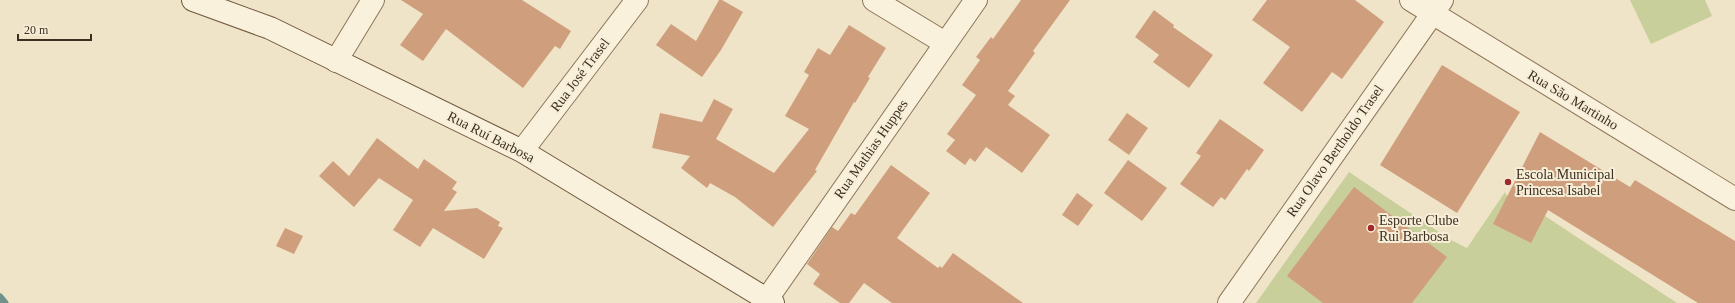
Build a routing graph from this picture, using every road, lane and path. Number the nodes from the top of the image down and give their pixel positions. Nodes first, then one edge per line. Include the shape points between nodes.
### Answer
1 (193, 0) edge
2 (373, 0) edge
3 (637, 0) edge
4 (874, 0) edge
5 (976, 0) edge
6 (1410, 0) edge
7 (1438, 7) edge
8 (945, 43) junction
9 (336, 62) junction
10 (522, 151) junction
11 (1735, 199) edge
12 (770, 301) edge
13 (1229, 303) edge

1 - 9 street, Rua Ruí Barbosa via 270,28
2 - 9 street
3 - 10 street, Rua José Trasel
4 - 8 street
5 - 8 street, Rua Mathias Huppes
6 - 7 street, Rua São Martinho
7 - 11 street, Rua São Martinho
7 - 13 street, Rua Olavo Bertholdo Trasel
8 - 12 street, Rua Mathias Huppes
9 - 10 street, Rua Ruí Barbosa
10 - 12 street, Rua Ruí Barbosa

